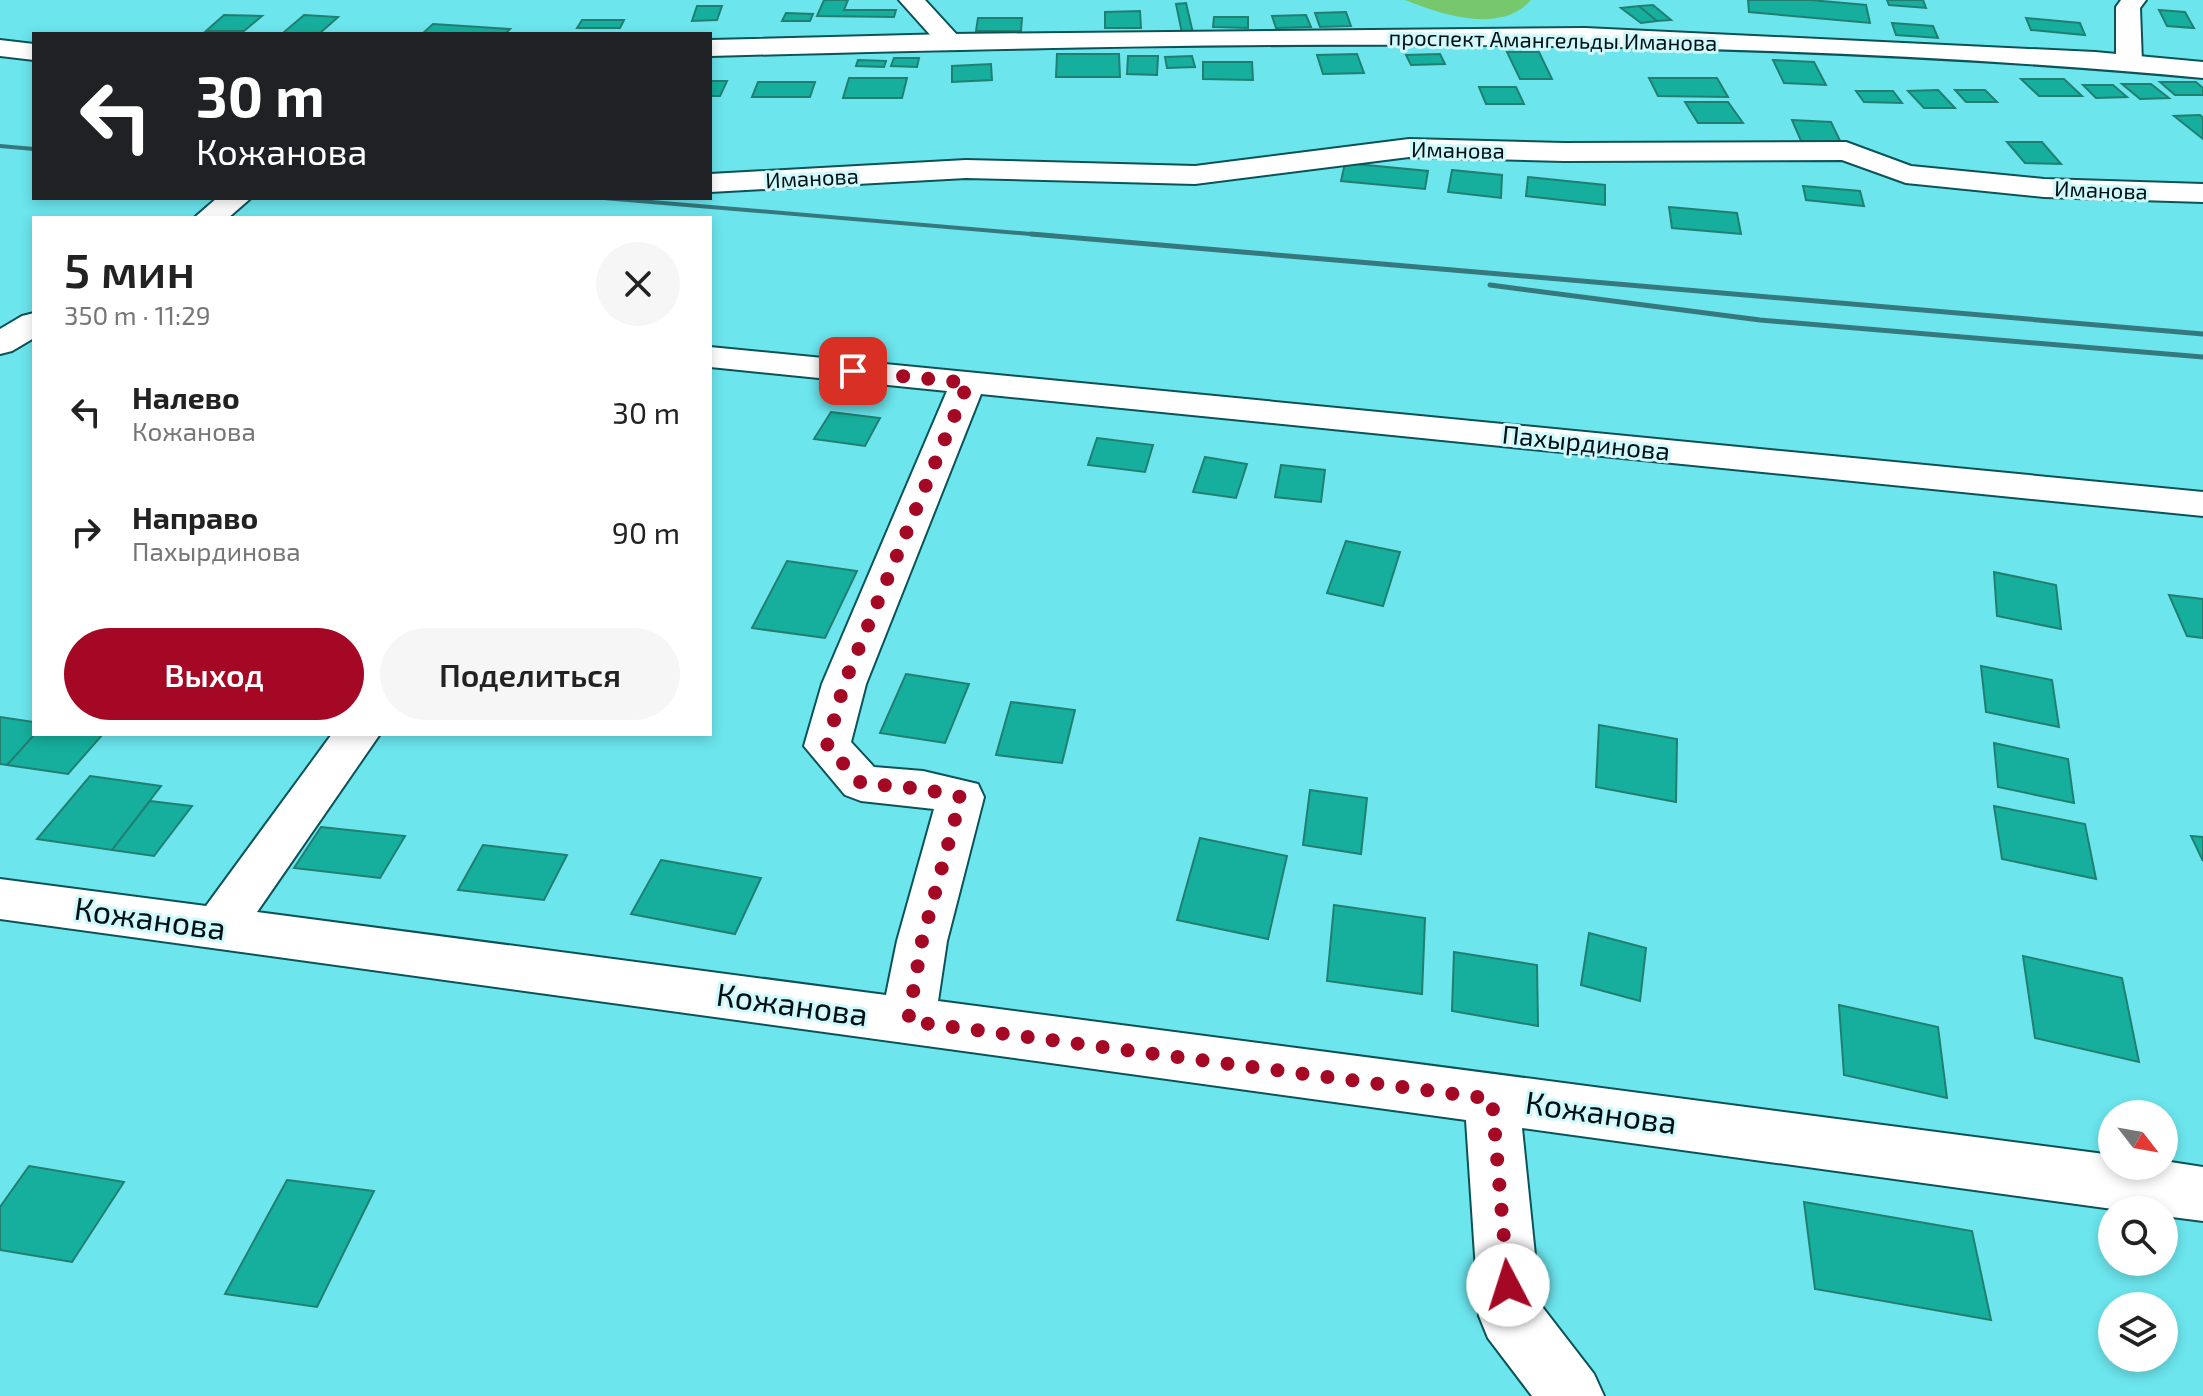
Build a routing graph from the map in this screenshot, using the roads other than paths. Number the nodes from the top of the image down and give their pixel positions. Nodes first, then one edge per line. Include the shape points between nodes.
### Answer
1 (911, 0) edge
2 (2134, 0) edge
3 (950, 42) junction
4 (0, 48) edge
5 (712, 48) edge
6 (32, 52) edge
7 (2129, 63) junction
8 (2203, 70) edge
9 (712, 183) edge
10 (2203, 193) edge
11 (233, 200) edge
12 (212, 216) edge
13 (32, 324) edge
14 (0, 344) edge
15 (712, 357) edge
16 (968, 383) junction
17 (2203, 504) edge
18 (356, 736) edge
19 (0, 899) edge
20 (218, 928) junction
21 (908, 1021) junction
22 (1492, 1099) junction
23 (2203, 1194) edge
24 (1572, 1396) edge

1 - 3 street
2 - 7 street via 2128,7
3 - 5 street
3 - 7 street, проспект Амангельды Иманова via 1585,36
4 - 6 street
7 - 8 street, проспект Амангельды Иманова
9 - 10 street, Иманова via 966,169 1195,175 1409,148 1846,151 1906,174 2044,188
11 - 12 street
13 - 14 street
15 - 16 street, Пахырдинова
16 - 17 street, Пахырдинова
16 - 21 street via 844,684 827,746 861,783 961,797 922,941
18 - 20 street
19 - 20 street, Кожанова
20 - 21 street, Кожанова
21 - 22 street, Кожанова
22 - 23 street, Кожанова
22 - 24 street via 1510,1316

